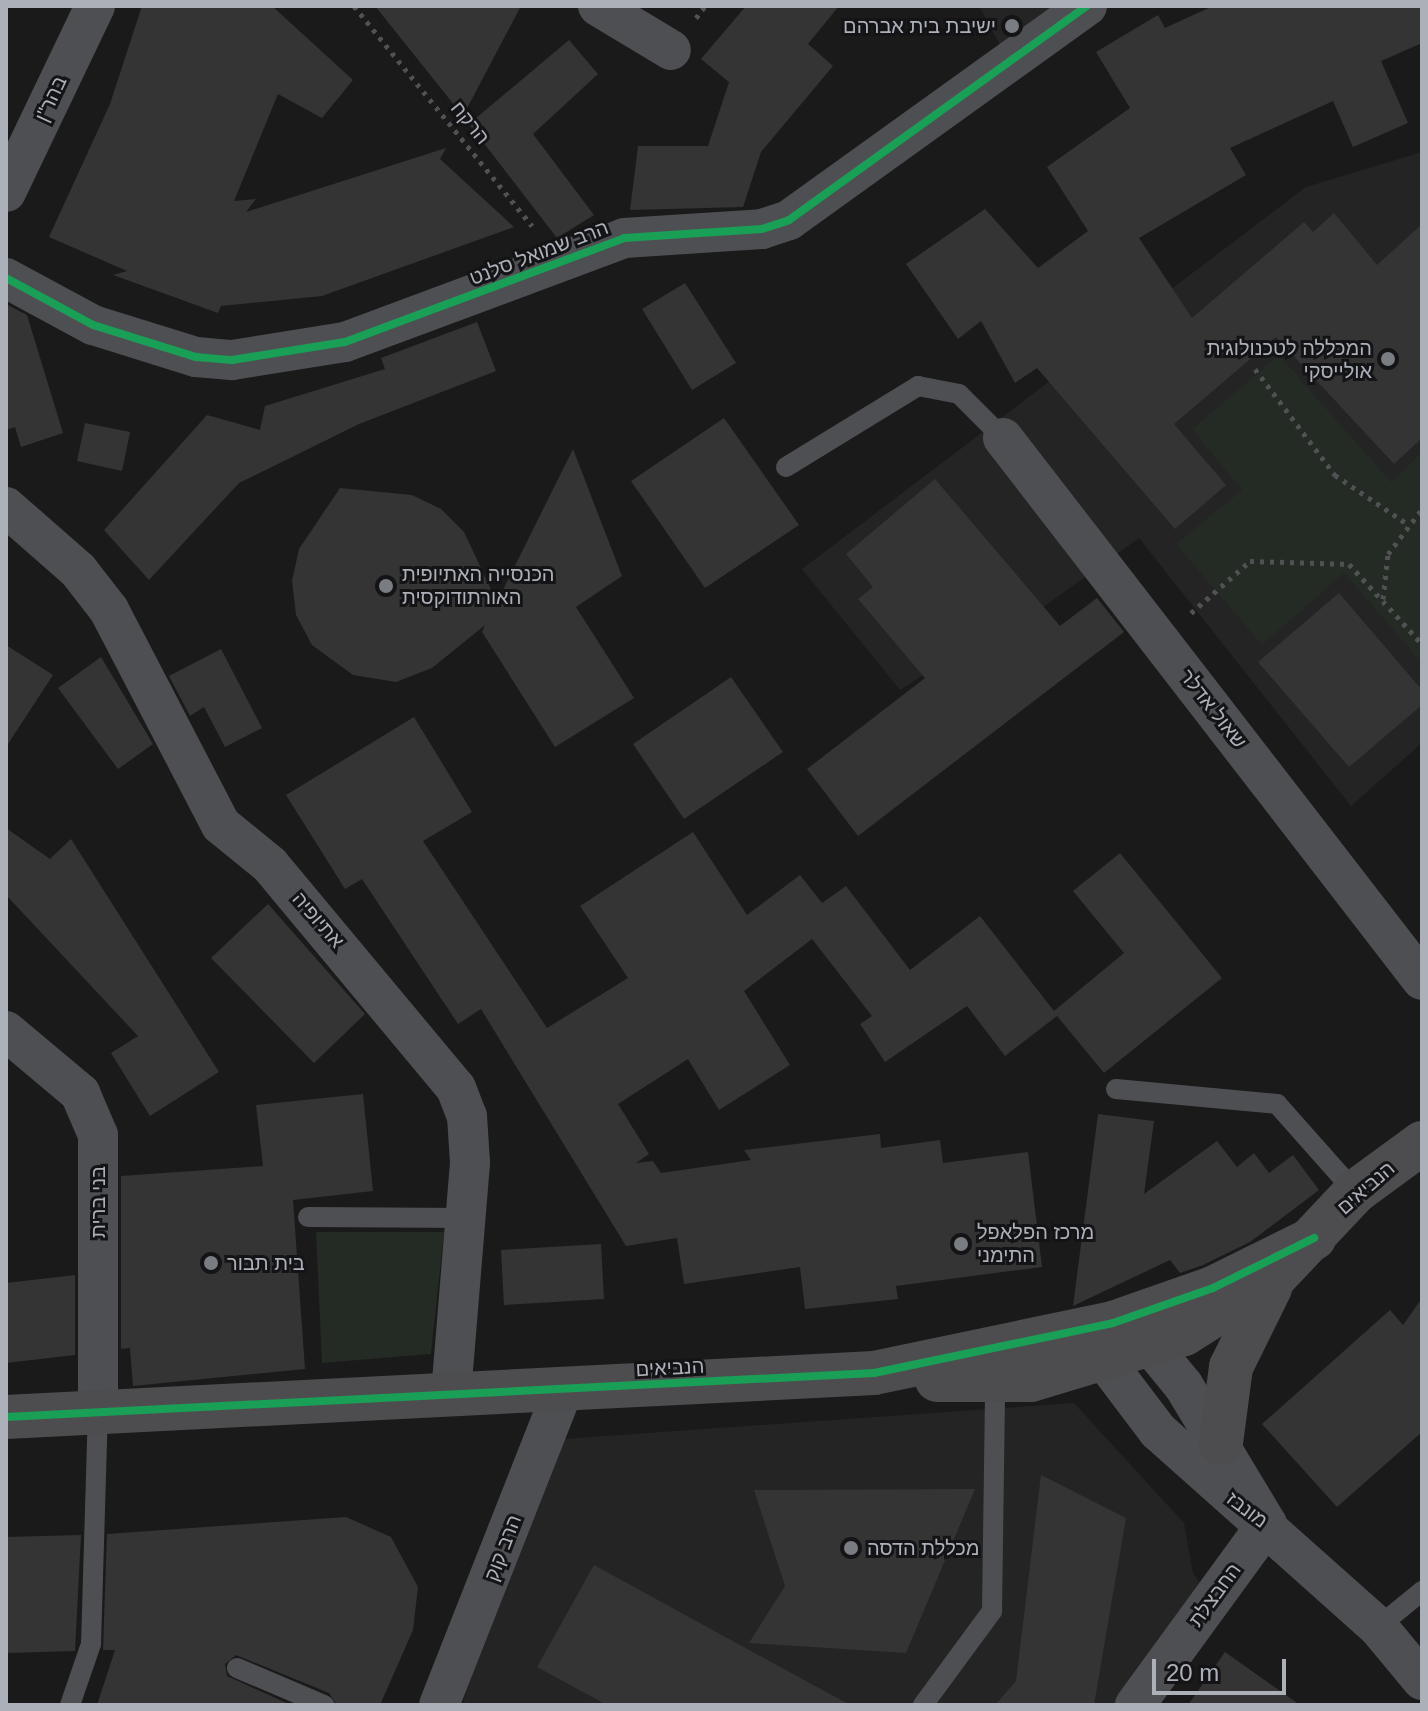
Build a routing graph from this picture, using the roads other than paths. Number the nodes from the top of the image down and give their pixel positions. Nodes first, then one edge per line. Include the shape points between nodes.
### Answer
1 (95, 6) edge
2 (598, 6) edge
3 (1087, 6) edge
4 (671, 50) dead end
5 (9, 179) edge
6 (6, 278) edge
7 (1003, 438) joint
8 (786, 467) dead end
9 (6, 507) edge
10 (1422, 980) edge
11 (6, 1031) edge
12 (1116, 1089) dead end
13 (1422, 1143) edge
14 (1355, 1192) junction
15 (308, 1217) dead end
16 (466, 1218) junction
17 (1302, 1250) junction
18 (1109, 1342) junction
19 (1151, 1346) junction
20 (874, 1373) junction
21 (995, 1385) junction
22 (563, 1390) junction
23 (451, 1393) junction
24 (98, 1412) junction
25 (6, 1417) edge
26 (1221, 1443) junction
27 (1267, 1524) junction
28 (1422, 1591) edge
29 (1378, 1627) junction
30 (237, 1668) dead end
31 (1422, 1680) edge
32 (70, 1705) edge
33 (324, 1705) edge
34 (439, 1705) edge
35 (923, 1705) edge
36 (1135, 1705) edge

1 - 5 street, בהר"ן
2 - 4 street
3 - 6 street, הרב שמואל סלנט via 789,220 762,229 624,238 345,342 232,360 144,346
7 - 8 lane via 959,394 918,386
7 - 10 street, שאול אדלר
9 - 16 street, אתיופיה via 78,570 109,610 221,825 270,865 456,1088 467,1116
11 - 24 street, בני ברית via 80,1093 98,1135
12 - 14 lane via 1277,1104
13 - 14 street, הנביאים
14 - 17 street, הנביאים
15 - 16 lane
16 - 23 street, אתיופיה
17 - 18 street, הנביאים
17 - 19 street, הנביאים via 1232,1308
17 - 26 street via 1243,1332
18 - 19 street, הנביאים
18 - 20 street, הנביאים
18 - 21 street, הנביאים
18 - 27 street, מונבז via 1185,1461
19 - 26 street
20 - 21 street, הנביאים
20 - 22 street, הנביאים
21 - 35 lane via 992,1611
22 - 23 street, הנביאים
22 - 34 street, הרב קוק
23 - 24 street, הנביאים
24 - 25 street, הנביאים
24 - 32 lane via 91,1644
26 - 27 street
27 - 29 street, מונבז
27 - 36 street, החבצלת
28 - 29 lane
29 - 31 street, מונבז
30 - 33 lane

